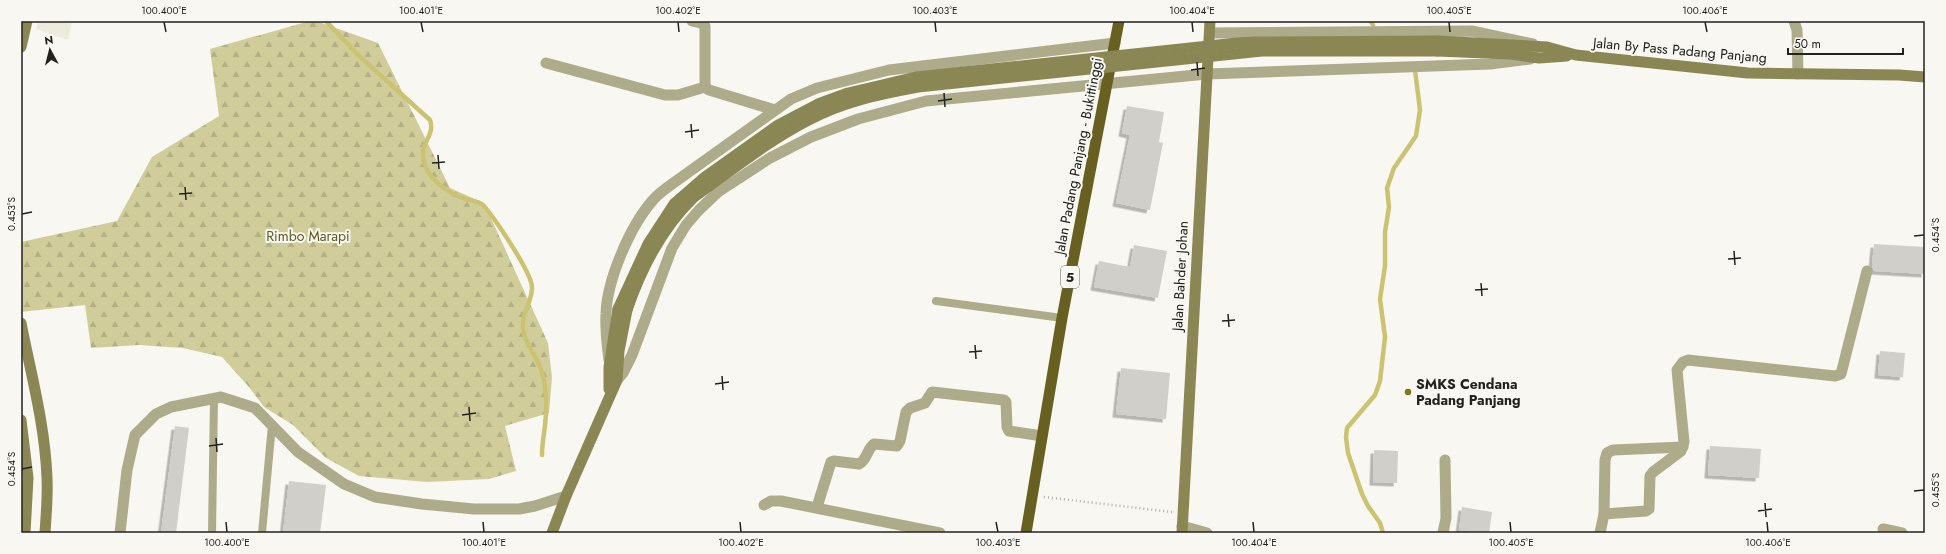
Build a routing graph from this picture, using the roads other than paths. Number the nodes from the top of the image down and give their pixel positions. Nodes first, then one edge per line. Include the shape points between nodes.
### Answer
1 (28, 21) edge
2 (692, 21) edge
3 (1119, 21) edge
4 (1210, 21) edge
5 (1794, 21) edge
6 (1210, 32) junction
7 (21, 43) edge
8 (1115, 43) junction
9 (1438, 46) junction
10 (1547, 47) junction
11 (1576, 55) junction
12 (1539, 58) junction
13 (546, 64) dead end
14 (1208, 74) junction
15 (1798, 74) junction
16 (1925, 77) edge
17 (1106, 84) junction
18 (705, 87) junction
19 (775, 110) junction
20 (1866, 271) dead end
21 (936, 301) dead end
22 (623, 309) junction
23 (1062, 318) junction
24 (21, 323) edge
25 (609, 367) junction
26 (617, 380) junction
27 (609, 397) junction
28 (214, 398) junction
29 (21, 420) edge
30 (272, 425) junction
31 (1042, 436) junction
32 (1683, 447) junction
33 (1445, 460) dead end
34 (566, 496) junction
35 (764, 505) dead end
36 (816, 507) junction
37 (1604, 514) junction
38 (1883, 529) dead end
39 (1182, 530) edge
40 (26, 533) edge
41 (45, 533) edge
42 (120, 533) edge
43 (212, 533) edge
44 (262, 533) edge
45 (552, 533) edge
46 (940, 533) edge
47 (1026, 533) edge
48 (1207, 533) edge
49 (1443, 533) edge
50 (1600, 533) edge
51 (1902, 533) edge

1 - 7 main road
2 - 18 street via 705,26
3 - 8 highway, Jalan Padang Panjang - Bukittinggi / 5
4 - 6 main road, Jalan Bahder Johan
5 - 15 street via 1798,30
6 - 10 street via 1472,31
6 - 14 main road, Jalan Bahder Johan
8 - 17 highway, Jalan Padang Panjang - Bukittinggi / 5
8 - 19 street via 889,70 817,88 791,99
9 - 10 main road
9 - 12 main road
9 - 22 main road, bridge via 1236,43 916,77 848,93 778,124 705,177 674,204 648,244
10 - 11 main road
11 - 12 main road
11 - 15 main road, Jalan By Pass Padang Panjang via 1748,73
12 - 14 street via 1490,64
13 - 18 street via 665,95 678,95
14 - 17 street
14 - 39 main road, Jalan Bahder Johan
15 - 16 main road, Jalan By Pass Padang Panjang
17 - 23 highway, Jalan Padang Panjang - Bukittinggi / 5
17 - 26 street via 926,101 858,118 811,136 770,158 718,192 686,225 672,248 632,355
18 - 19 street
19 - 25 street via 672,184 653,200 641,217 616,268 608,298 606,331
20 - 32 street via 1841,374 1835,376 1688,360 1682,362 1677,370
21 - 23 lane
22 - 25 main road
22 - 26 main road
23 - 31 highway, Jalan Padang Panjang - Bukittinggi / 5
24 - 41 main road via 42,434 47,478
25 - 27 main road
26 - 27 main road
27 - 34 main road
28 - 30 street via 220,397 255,408
28 - 42 street via 171,407 156,414 135,435 127,470
28 - 43 lane
29 - 40 main road via 28,478
30 - 34 street via 298,452 344,484 375,497 466,508 519,509
30 - 44 lane
31 - 36 street via 1009,431 1004,400 932,392 924,403 906,412 897,446 874,444 859,464 831,462
31 - 47 highway, Jalan Padang Panjang - Bukittinggi / 5
32 - 37 street via 1650,476 1649,509
32 - 37 street via 1613,450 1607,453
33 - 49 street via 1446,518
34 - 45 main road
35 - 36 street via 771,501 781,501
36 - 46 street
37 - 50 street
38 - 51 street
39 - 48 street

